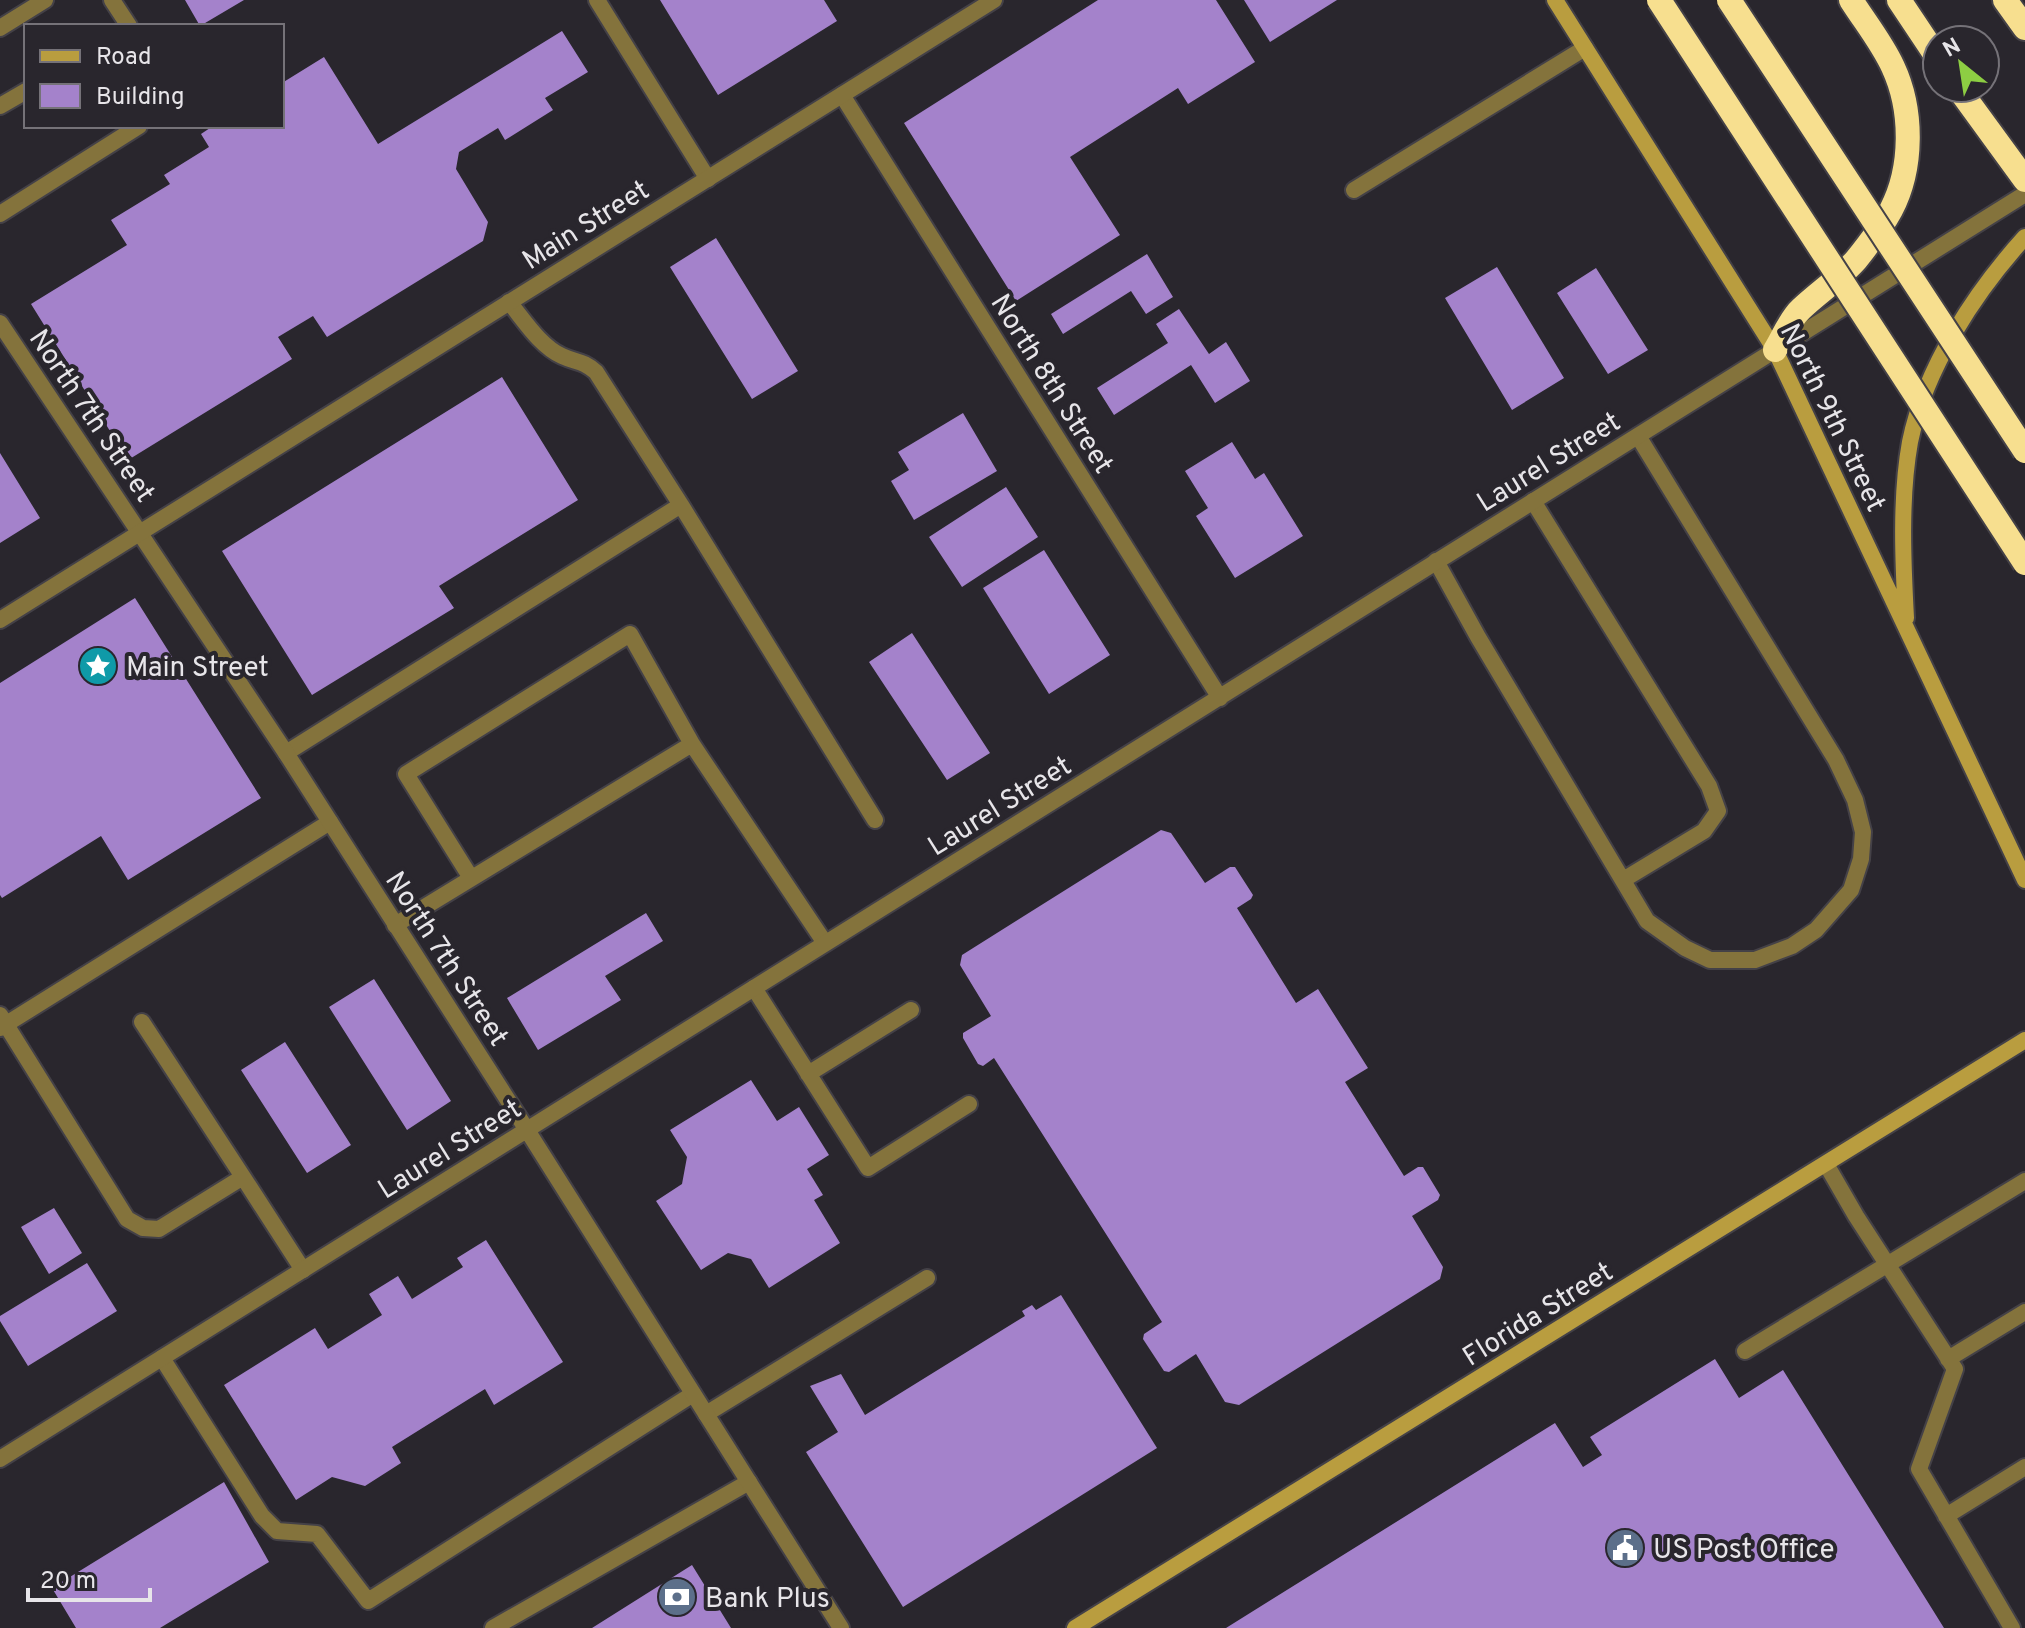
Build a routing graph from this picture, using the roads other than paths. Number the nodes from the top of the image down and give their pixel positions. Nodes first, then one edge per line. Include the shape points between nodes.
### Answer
1 (45, 0) edge
2 (112, 0) edge
3 (597, 0) edge
4 (994, 0) edge
5 (1555, 0) edge
6 (1659, 0) edge
7 (1729, 0) edge
8 (1851, 0) edge
9 (1899, 0) edge
10 (2005, 0) edge
11 (128, 24) edge
12 (0, 28) edge
13 (2025, 28) edge
14 (1921, 33) edge
15 (1585, 48) junction
16 (24, 92) edge
17 (842, 95) junction
18 (1970, 104) edge
19 (0, 106) edge
20 (136, 128) edge
21 (708, 179) junction
22 (2025, 180) edge
23 (1354, 190) dead end
24 (2025, 194) edge
25 (0, 214) edge
26 (2025, 237) edge
27 (509, 302) junction
28 (0, 323) edge
29 (1775, 350) junction
30 (1638, 436) junction
31 (2025, 451) edge
32 (1533, 501) junction
33 (681, 505) junction
34 (140, 534) junction
35 (1436, 561) junction
36 (2025, 563) edge
37 (0, 620) edge
38 (1906, 628) junction
39 (1220, 698) junction
40 (692, 744) junction
41 (286, 753) junction
42 (875, 820) dead end
43 (330, 822) junction
44 (471, 878) junction
45 (1623, 880) junction
46 (2025, 880) edge
47 (395, 925) junction
48 (825, 943) junction
49 (754, 988) junction
50 (911, 1010) dead end
51 (2, 1022) edge
52 (142, 1022) dead end
53 (2025, 1040) edge
54 (808, 1074) junction
55 (969, 1104) dead end
56 (527, 1130) junction
57 (1826, 1164) junction
58 (243, 1177) junction
59 (2025, 1181) edge
60 (1887, 1266) junction
61 (303, 1270) junction
62 (927, 1278) dead end
63 (2025, 1312) edge
64 (1745, 1351) dead end
65 (162, 1358) junction
66 (1948, 1359) junction
67 (693, 1394) junction
68 (706, 1414) junction
69 (0, 1459) edge
70 (2025, 1467) edge
71 (749, 1482) junction
72 (1946, 1516) junction
73 (1081, 1626) edge
74 (493, 1628) edge
75 (841, 1628) edge
76 (2012, 1628) edge

1 - 12 street
2 - 11 street
3 - 21 street
4 - 17 street, Main Street
5 - 15 main road, North 9th Street
6 - 36 highway, bridge
7 - 31 highway, bridge
8 - 29 highway via 1901,88 1908,127 1901,181 1892,209 1867,246 1798,311
9 - 14 highway
10 - 13 highway
15 - 23 street
15 - 29 main road, North 9th Street
16 - 19 street
17 - 21 street, Main Street
17 - 39 street, North 8th Street
18 - 22 highway
20 - 25 street
21 - 27 street, Main Street
24 - 29 street, Laurel Street
26 - 38 main road via 1956,330 1910,441 1903,552
27 - 33 street via 546,344 596,372
27 - 34 street, Main Street
28 - 34 street, North 7th Street
29 - 30 street, Laurel Street
29 - 38 main road, North 9th Street
30 - 32 street, Laurel Street
30 - 45 street via 1836,760 1863,832 1851,890 1816,930 1755,960 1710,960 1685,948 1647,921
32 - 35 street, Laurel Street
32 - 45 street via 1709,786 1718,811 1704,831
33 - 41 street
33 - 42 street
34 - 37 street, Main Street
34 - 41 street, North 7th Street
35 - 39 street, Laurel Street
35 - 45 street
38 - 46 main road, North 9th Street
39 - 48 street, Laurel Street
40 - 44 street
40 - 44 street via 630,634 406,774
40 - 48 street
41 - 43 street, North 7th Street
43 - 47 street, North 7th Street
43 - 51 street
44 - 47 street
47 - 56 street, North 7th Street
48 - 49 street, Laurel Street
49 - 54 street
49 - 56 street, Laurel Street
50 - 54 street
51 - 58 street via 127,1219 159,1229
52 - 58 street
53 - 57 main road, Florida Street
54 - 55 street via 868,1168
56 - 61 street, Laurel Street
56 - 67 street, North 7th Street
57 - 60 street
57 - 73 main road, Florida Street
58 - 61 street
59 - 60 street
60 - 64 street
60 - 66 street
61 - 65 street, Laurel Street
62 - 68 street
63 - 66 street
65 - 67 street via 262,1516 277,1531 317,1534 368,1601
65 - 69 street, Laurel Street
66 - 72 street via 1955,1369 1919,1469
67 - 68 street, North 7th Street
68 - 71 street, North 7th Street
70 - 72 street
71 - 74 street
71 - 75 street, North 7th Street
72 - 76 street

